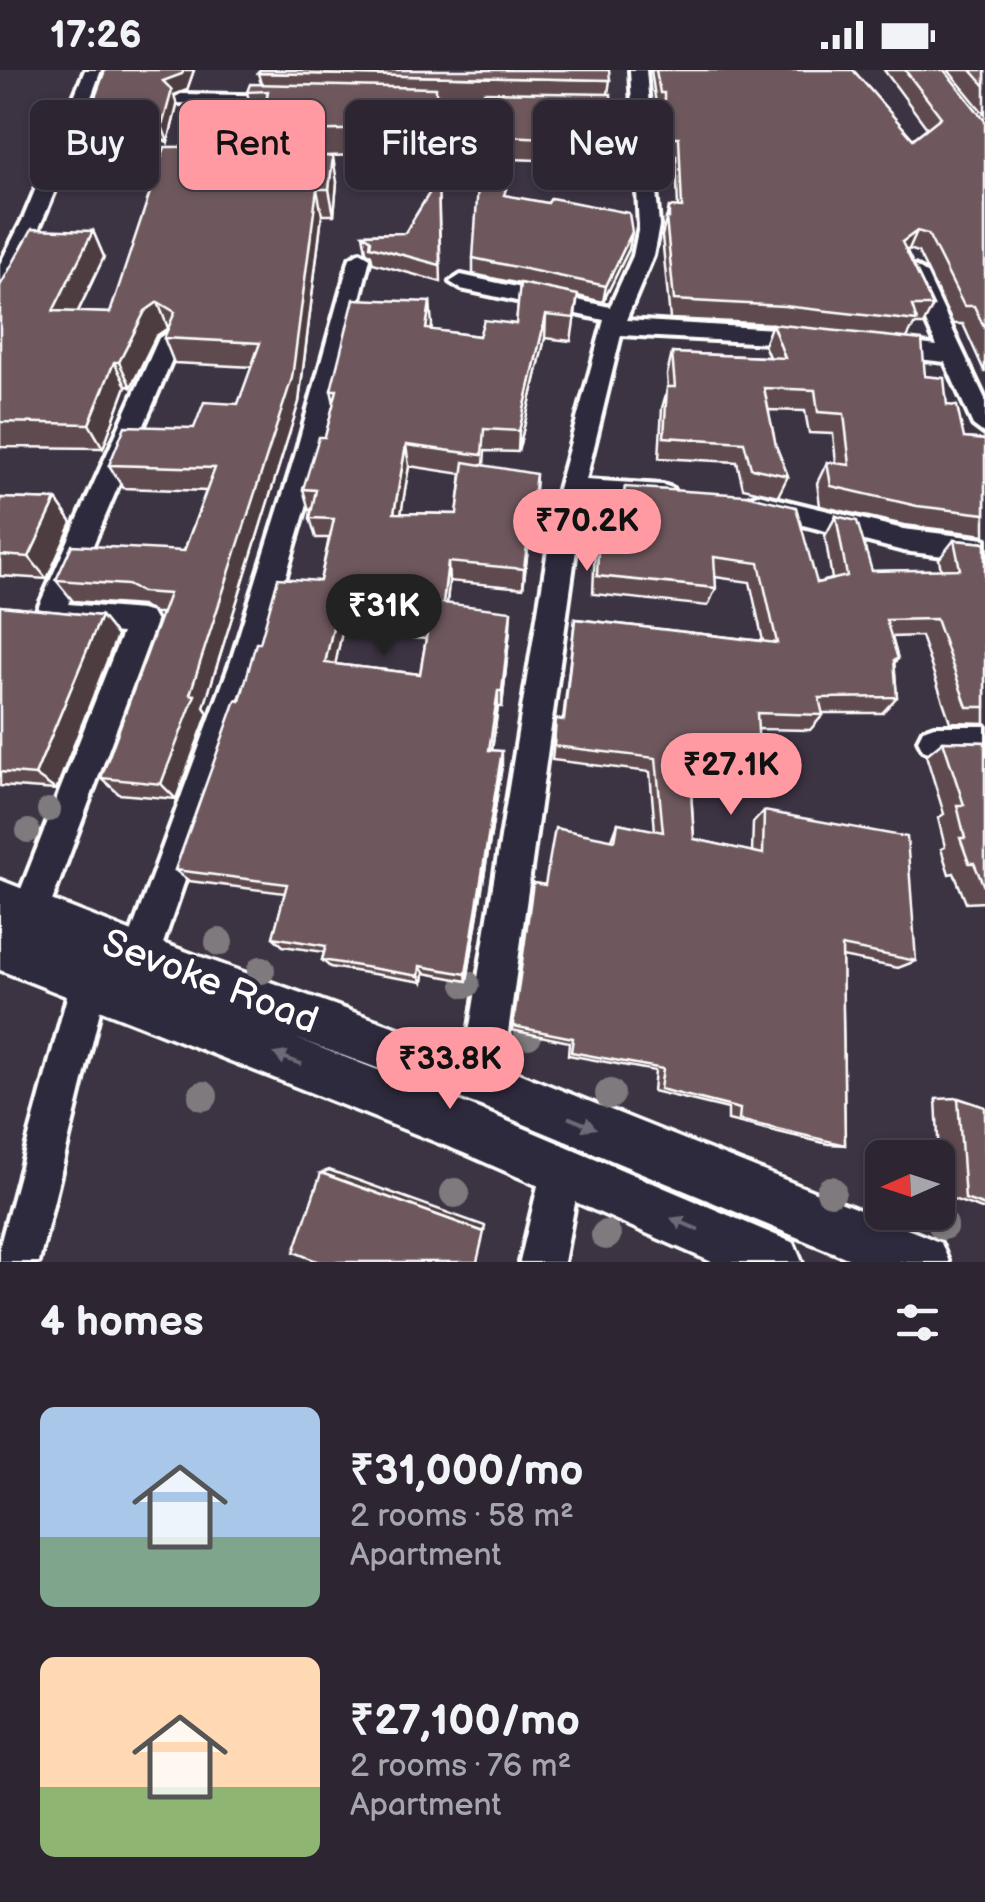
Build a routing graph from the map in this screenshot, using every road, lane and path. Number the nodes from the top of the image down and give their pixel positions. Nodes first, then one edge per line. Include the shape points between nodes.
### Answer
1 (93, 70) edge
2 (638, 70) edge
3 (180, 98) dead end
4 (269, 100) edge
5 (360, 258) dead end
6 (908, 258) edge
7 (461, 282) dead end
8 (0, 284) edge
9 (614, 322) junction
10 (170, 338) edge
11 (955, 356) junction
12 (985, 425) edge
13 (571, 488) junction
14 (683, 496) edge
15 (739, 500) edge
16 (985, 550) edge
17 (934, 740) dead end
18 (985, 740) edge
19 (10, 920) edge
20 (140, 958) junction
21 (89, 982) junction
22 (481, 1082) junction
23 (474, 1132) junction
24 (560, 1170) junction
25 (17, 1262) edge
26 (542, 1262) edge
27 (775, 1262) edge
28 (922, 1262) edge

1 - 8 street
2 - 9 street via 630,108 649,226 644,256
3 - 4 street
5 - 20 street via 246,661
6 - 11 street
7 - 9 street
9 - 11 street
9 - 13 street
10 - 19 street via 50,615 141,622
11 - 12 street
13 - 14 street
13 - 22 street
15 - 16 street via 858,531
17 - 18 street
19 - 20 main road, Sevoke Road
19 - 21 main road, Sevoke Road
20 - 22 main road, Sevoke Road
23 -> 21 main road, Sevoke Road
21 - 25 street
22 - 23 main road
22 -> 28 main road, Sevoke Road
23 - 24 main road, Sevoke Road
24 - 26 street
27 -> 24 main road, Sevoke Road

